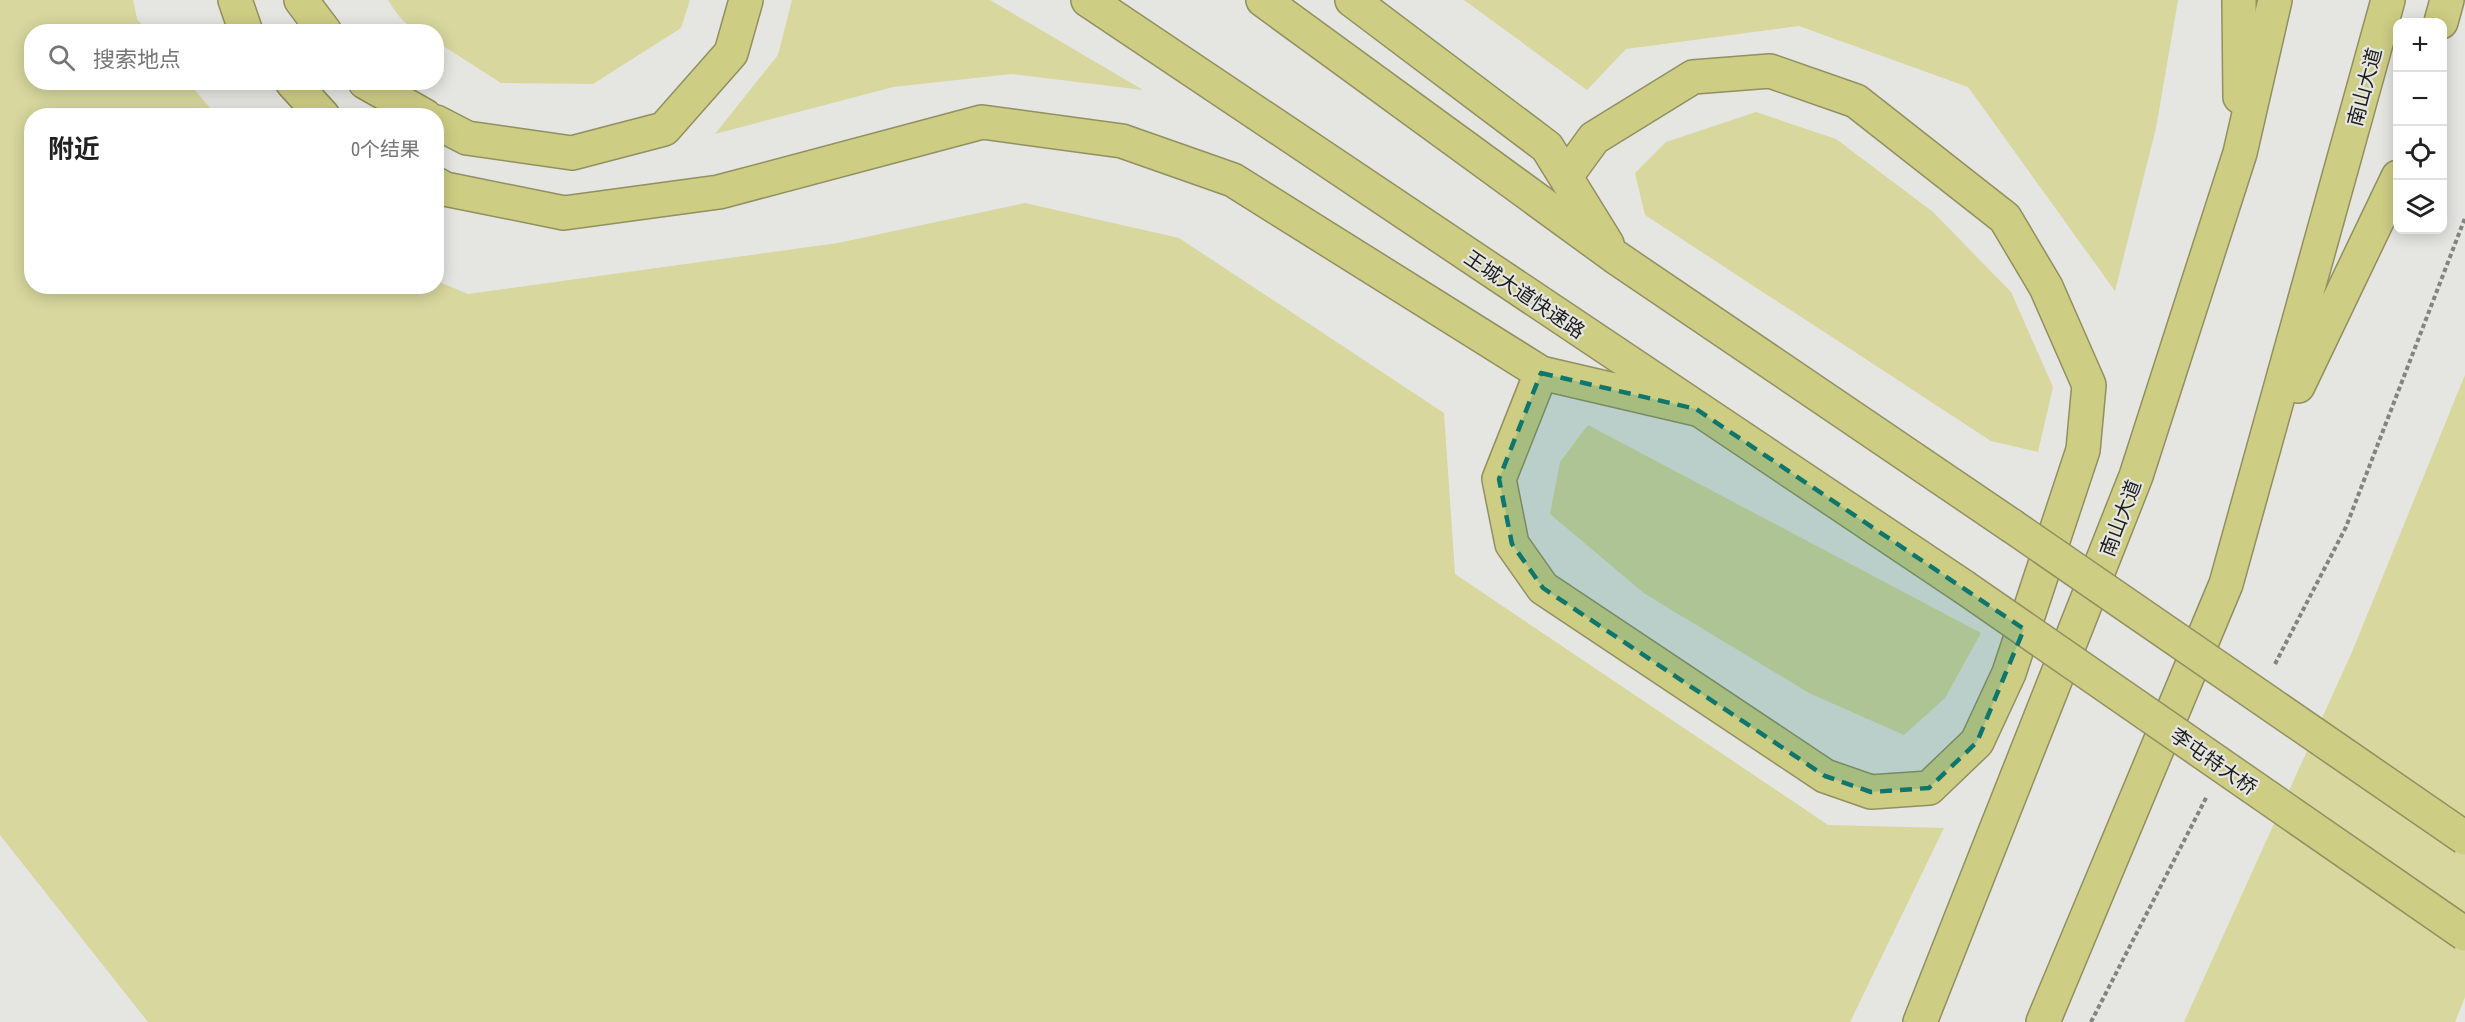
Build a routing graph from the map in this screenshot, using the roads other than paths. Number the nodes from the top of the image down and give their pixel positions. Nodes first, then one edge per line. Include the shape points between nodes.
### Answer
1 (235, 0) edge
2 (301, 0) edge
3 (746, 0) edge
4 (1088, 0) edge
5 (1263, 0) edge
6 (1352, 0) edge
7 (2239, 0) edge
8 (2275, 0) edge
9 (2388, 0) edge
10 (2447, 0) edge
11 (2442, 18) edge
12 (243, 24) edge
13 (319, 24) edge
14 (299, 90) edge
15 (379, 90) edge
16 (316, 108) edge
17 (411, 108) edge
18 (444, 126) edge
19 (2240, 153) junction
20 (1567, 175) junction
21 (2396, 180) edge
22 (444, 188) edge
23 (1614, 256) junction
24 (1541, 373) junction
25 (1696, 409) junction
26 (2261, 463) junction
27 (1964, 587) joint
28 (2465, 838) edge
29 (2465, 934) edge
30 (1920, 1022) edge
31 (2043, 1022) edge

1 - 12 highway
2 - 13 highway
3 - 18 highway via 731,53 664,129 572,153 467,138
4 - 25 highway, 王城大道快速路
5 - 23 highway
6 - 20 highway via 1547,147
7 - 19 highway
8 - 19 highway, 南山大道
9 - 26 highway, 南山大道
10 - 11 highway
14 - 16 highway
15 - 17 highway
19 - 30 highway, 南山大道 via 2136,476
20 - 23 highway
20 - 24 highway via 1594,138 1693,77 1770,71 1856,101 2005,218 2046,287 2088,385 2083,450 2009,673 1977,742 1929,788 1871,792 1825,776 1543,588 1512,544 1499,479
21 - 26 highway
22 - 24 highway via 564,213 719,192 982,122 1122,141 1233,180
23 - 28 highway, bridge
24 - 25 highway
25 - 27 highway, 王城大道快速路
26 - 31 highway, 南山大道 via 2226,584
27 - 29 highway, 李屯特大桥, bridge

